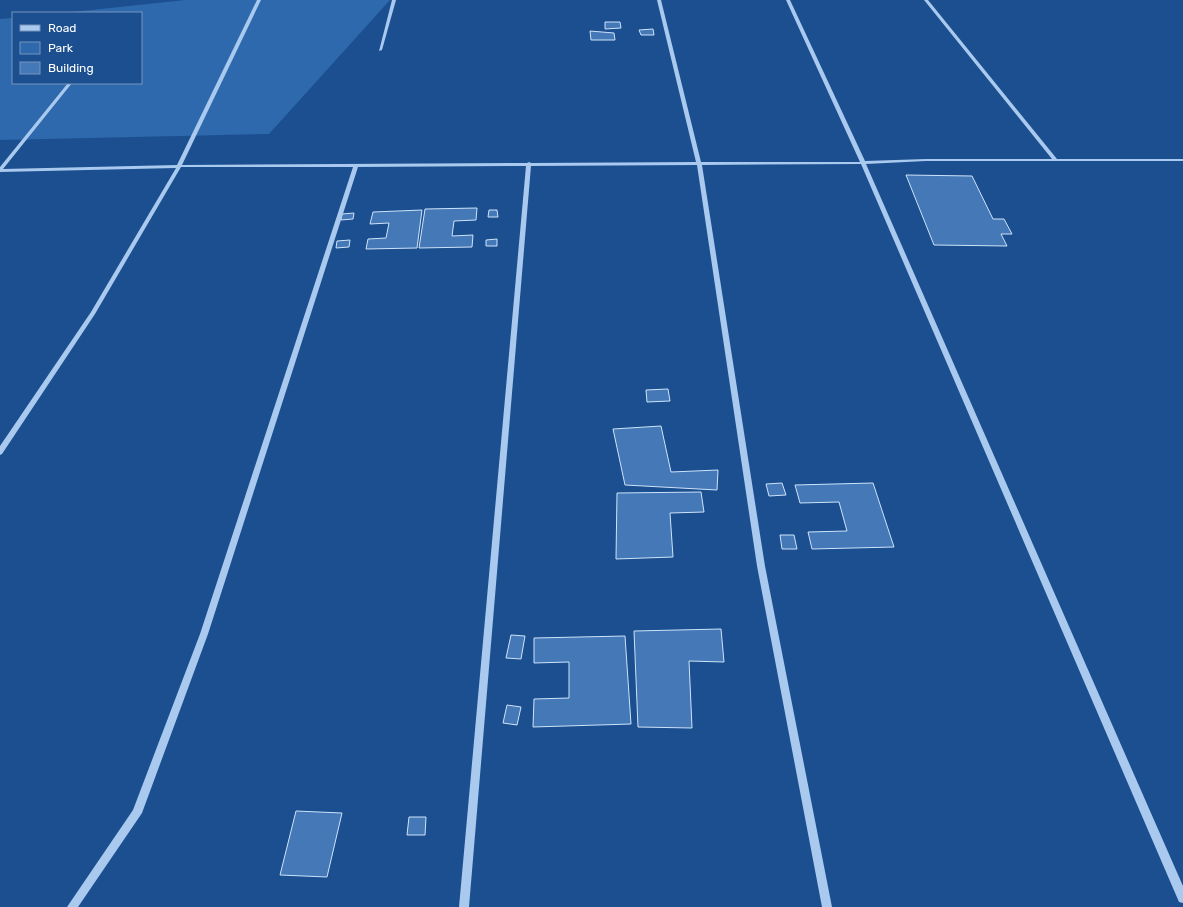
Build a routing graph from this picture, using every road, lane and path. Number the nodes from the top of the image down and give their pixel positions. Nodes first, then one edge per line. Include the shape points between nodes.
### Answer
1 (259, 0) edge
2 (394, 0) edge
3 (660, 0) edge
4 (788, 0) edge
5 (926, 0) edge
6 (380, 50) dead end
7 (69, 84) edge
8 (1056, 160) junction
9 (1183, 160) edge
10 (529, 163) junction
11 (699, 163) junction
12 (863, 163) junction
13 (356, 165) junction
14 (179, 166) junction
15 (0, 170) edge
16 (0, 452) edge
17 (1183, 898) edge
18 (72, 907) edge
19 (464, 907) edge
20 (827, 907) edge

1 - 14 street
2 - 6 street
3 - 11 street
4 - 12 street
5 - 8 street
7 - 15 street
8 - 9 street
8 - 12 street via 926,160
10 - 11 street
10 - 13 street
10 - 19 street
11 - 12 street
11 - 20 street via 761,566
12 - 17 street
13 - 14 street
13 - 18 street via 204,634 137,813
14 - 15 street
14 - 16 street via 93,313

